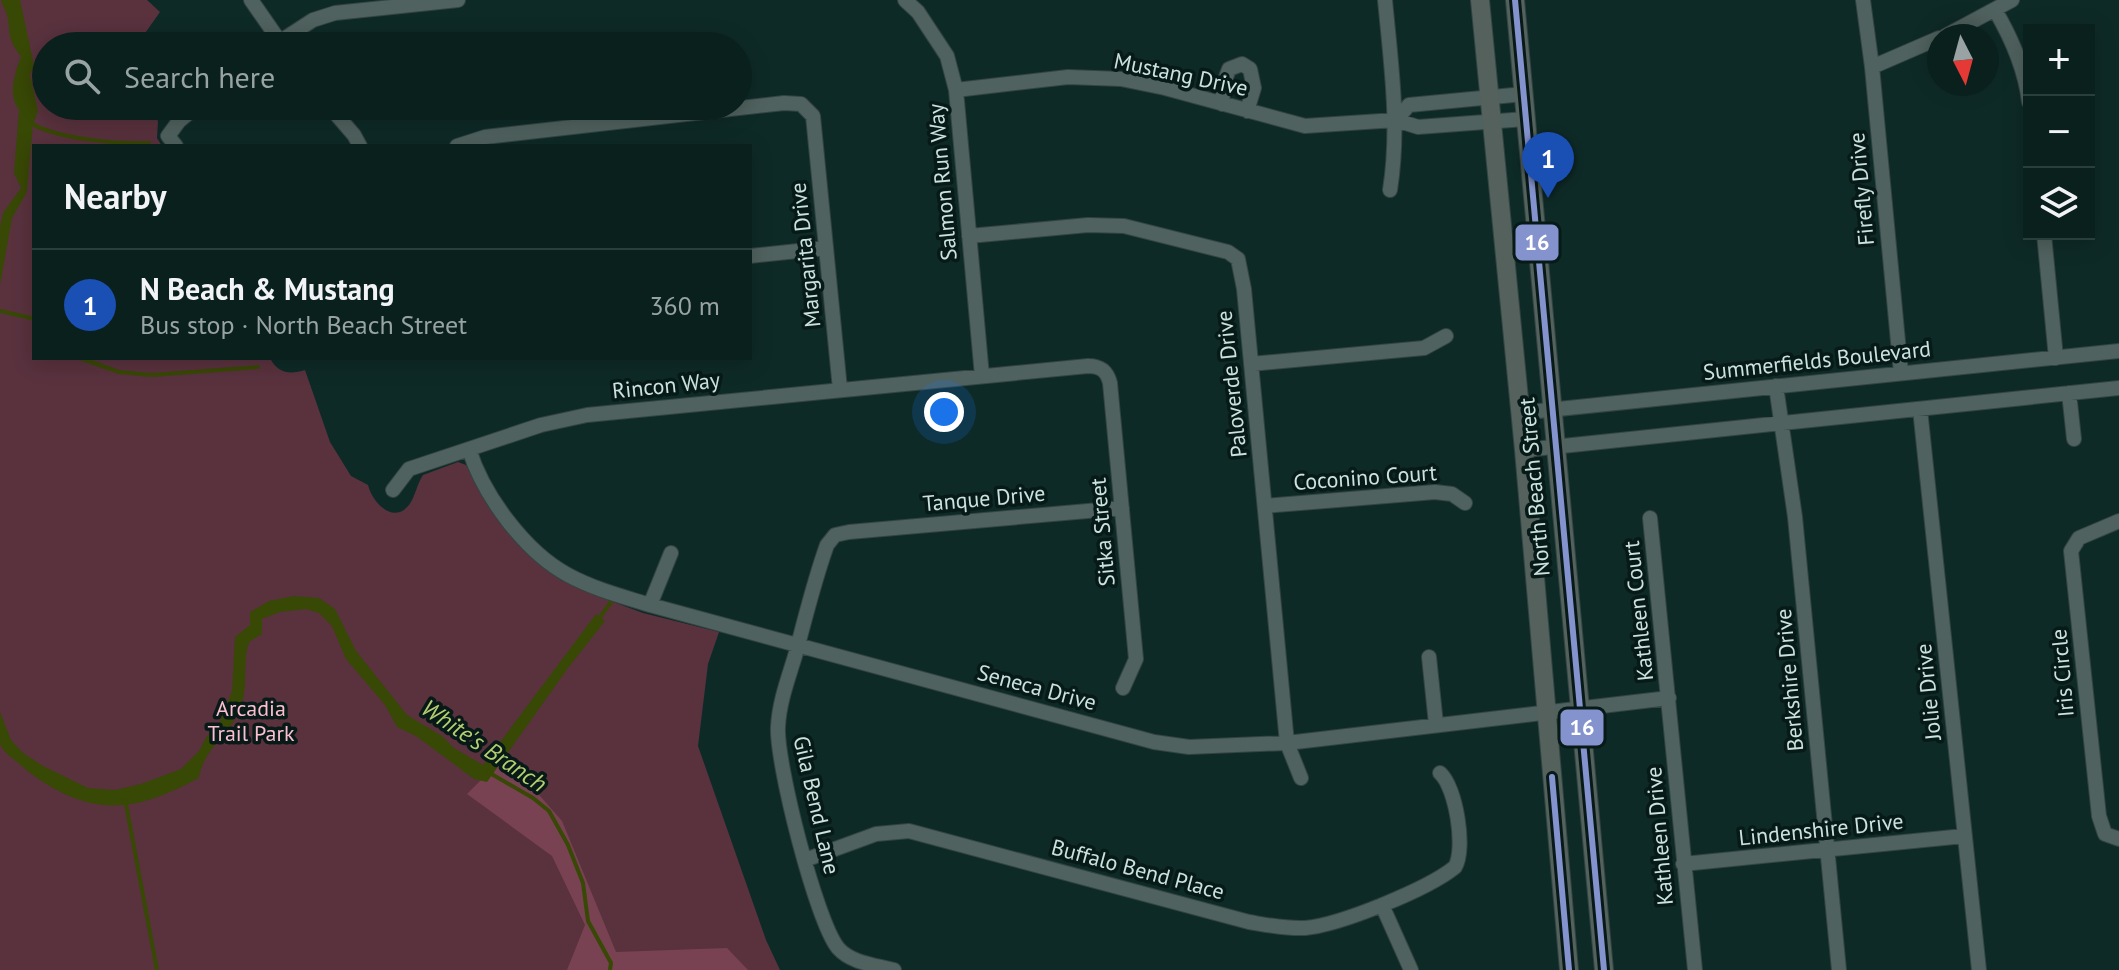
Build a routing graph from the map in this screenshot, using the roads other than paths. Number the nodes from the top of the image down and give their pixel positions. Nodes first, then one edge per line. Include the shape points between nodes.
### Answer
1 (251, 0) edge
2 (458, 0) edge
3 (905, 0) edge
4 (1385, 0) edge
5 (1480, 0) edge
6 (1515, 0) edge
7 (1863, 0) edge
8 (2012, 0) edge
9 (1995, 10) junction
10 (1968, 24) edge
11 (271, 32) edge
12 (296, 32) edge
13 (1927, 43) edge
14 (1872, 67) junction
15 (956, 90) junction
16 (1524, 94) junction
17 (2028, 96) edge
18 (1489, 97) junction
19 (1222, 104) junction
20 (752, 107) edge
21 (1247, 111) junction
22 (1526, 119) junction
23 (180, 120) edge
24 (340, 120) edge
25 (634, 120) edge
26 (1396, 120) junction
27 (1492, 122) junction
28 (174, 144) edge
29 (358, 144) edge
30 (463, 144) edge
31 (1390, 190) dead end
32 (969, 236) junction
33 (2045, 240) edge
34 (826, 248) junction
35 (752, 256) edge
36 (1446, 336) dead end
37 (2119, 351) edge
38 (2056, 358) junction
39 (1251, 364) junction
40 (1104, 370) joint
41 (1901, 373) junction
42 (982, 376) junction
43 (1776, 386) junction
44 (2119, 388) edge
45 (840, 389) junction
46 (2069, 393) junction
47 (1551, 409) junction
48 (1920, 409) junction
49 (1520, 413) junction
50 (1782, 423) junction
51 (2074, 439) dead end
52 (1554, 447) junction
53 (469, 449) junction
54 (1524, 450) junction
55 (393, 490) dead end
56 (1465, 503) dead end
57 (1265, 506) junction
58 (1122, 508) junction
59 (1650, 518) dead end
60 (2119, 521) edge
61 (849, 532) joint
62 (671, 553) dead end
63 (650, 605) junction
64 (797, 646) junction
65 (1429, 657) dead end
66 (1123, 688) dead end
67 (1669, 698) junction
68 (1580, 708) junction
69 (1547, 713) junction
70 (1436, 724) junction
71 (1287, 743) junction
72 (1440, 773) dead end
73 (1301, 778) dead end
74 (1964, 836) junction
75 (2119, 839) edge
76 (1826, 851) junction
77 (805, 860) junction
78 (1683, 864) junction
79 (1382, 905) junction
80 (894, 970) edge
81 (1411, 970) edge
82 (1569, 970) edge
83 (1604, 970) edge
84 (1695, 970) edge
85 (1839, 970) edge
86 (1979, 970) edge

1 - 11 street
2 - 12 street via 335,13
3 - 15 street, Salmon Run Way via 947,56
4 - 26 street
5 - 18 main road, North Beach Street
6 - 16 main road, North Beach Street
7 - 14 street, Firefly Drive
8 - 9 street
9 - 10 street
9 - 17 street via 2012,40
13 - 14 street
14 - 41 street, Firefly Drive
15 - 19 street, Mustang Drive via 1068,77 1121,79
15 - 32 street, Salmon Run Way
16 - 18 street, Mustang Drive
16 - 22 main road, North Beach Street
18 - 26 street, Mustang Drive via 1409,105
18 - 27 main road, North Beach Street
19 - 21 street, Mustang Drive
19 - 21 street via 1229,69 1242,64 1250,69 1254,88
20 - 34 street, Margarita Drive via 801,104 813,116
21 - 26 street, Mustang Drive via 1305,126
22 - 27 street, Mustang Drive
22 - 47 main road, North Beach Street
23 - 28 street via 168,136
24 - 29 street
25 - 30 street, Margarita Drive
26 - 27 street, Mustang Drive via 1418,127
26 - 31 street
27 - 49 main road, North Beach Street
32 - 39 street, Paloverde Drive via 1124,226 1228,252 1240,263
32 - 42 street, Salmon Run Way
33 - 38 street
34 - 35 street
34 - 45 street, Margarita Drive
36 - 39 street via 1424,348
37 - 38 street, Summerfields Boulevard
38 - 41 street, Summerfields Boulevard
39 - 57 street, Paloverde Drive
40 - 42 street, Rincon Way via 1088,366
40 - 58 street, Sitka Street via 1110,383
41 - 43 street, Summerfields Boulevard
42 - 45 street, Rincon Way
43 - 47 street, Summerfields Boulevard
43 - 50 street, Berkshire Drive
44 - 46 street
45 - 53 street, Rincon Way via 587,415
46 - 48 street
46 - 51 street
47 - 49 street, Summerfields Boulevard
47 - 52 main road, North Beach Street
48 - 50 street
48 - 74 street, Jolie Drive
49 - 54 main road, North Beach Street
50 - 52 street
50 - 76 street, Berkshire Drive
52 - 54 street
52 - 68 main road, North Beach Street
53 - 55 street, Rincon Way via 409,469
53 - 63 street, Seneca Drive via 486,489 543,556 586,584
54 - 69 main road, North Beach Street
56 - 57 street, Coconino Court via 1435,492
57 - 71 street, Paloverde Drive
58 - 61 street, Tanque Drive
58 - 66 street, Sitka Street via 1136,659
59 - 67 street, Kathleen Court
60 - 75 street, Iris Circle via 2079,538 2071,551 2099,816 2105,834
61 - 64 street, Gila Bend Lane via 835,535 827,545
62 - 63 street
63 - 64 street, Seneca Drive
64 - 71 street, Seneca Drive via 1154,742 1189,747
64 - 77 street, Gila Bend Lane via 777,746
65 - 70 street
67 - 68 street, Seneca Drive
67 - 78 street, Kathleen Drive
68 - 69 street, Seneca Drive
68 - 83 main road, North Beach Street
69 - 70 street, Seneca Drive
69 - 82 main road, North Beach Street
70 - 71 street, Seneca Drive
71 - 73 street, Paloverde Drive
72 - 79 street, Buffalo Bend Place via 1454,800 1460,853 1455,867
74 - 76 street, Lindenshire Drive
74 - 86 street, Jolie Drive
76 - 78 street, Lindenshire Drive
76 - 85 street, Berkshire Drive
77 - 79 street, Buffalo Bend Place via 876,834 909,831 1272,926 1316,926
77 - 80 street, Gila Bend Lane via 828,931 840,950
78 - 84 street, Kathleen Drive
79 - 81 street

